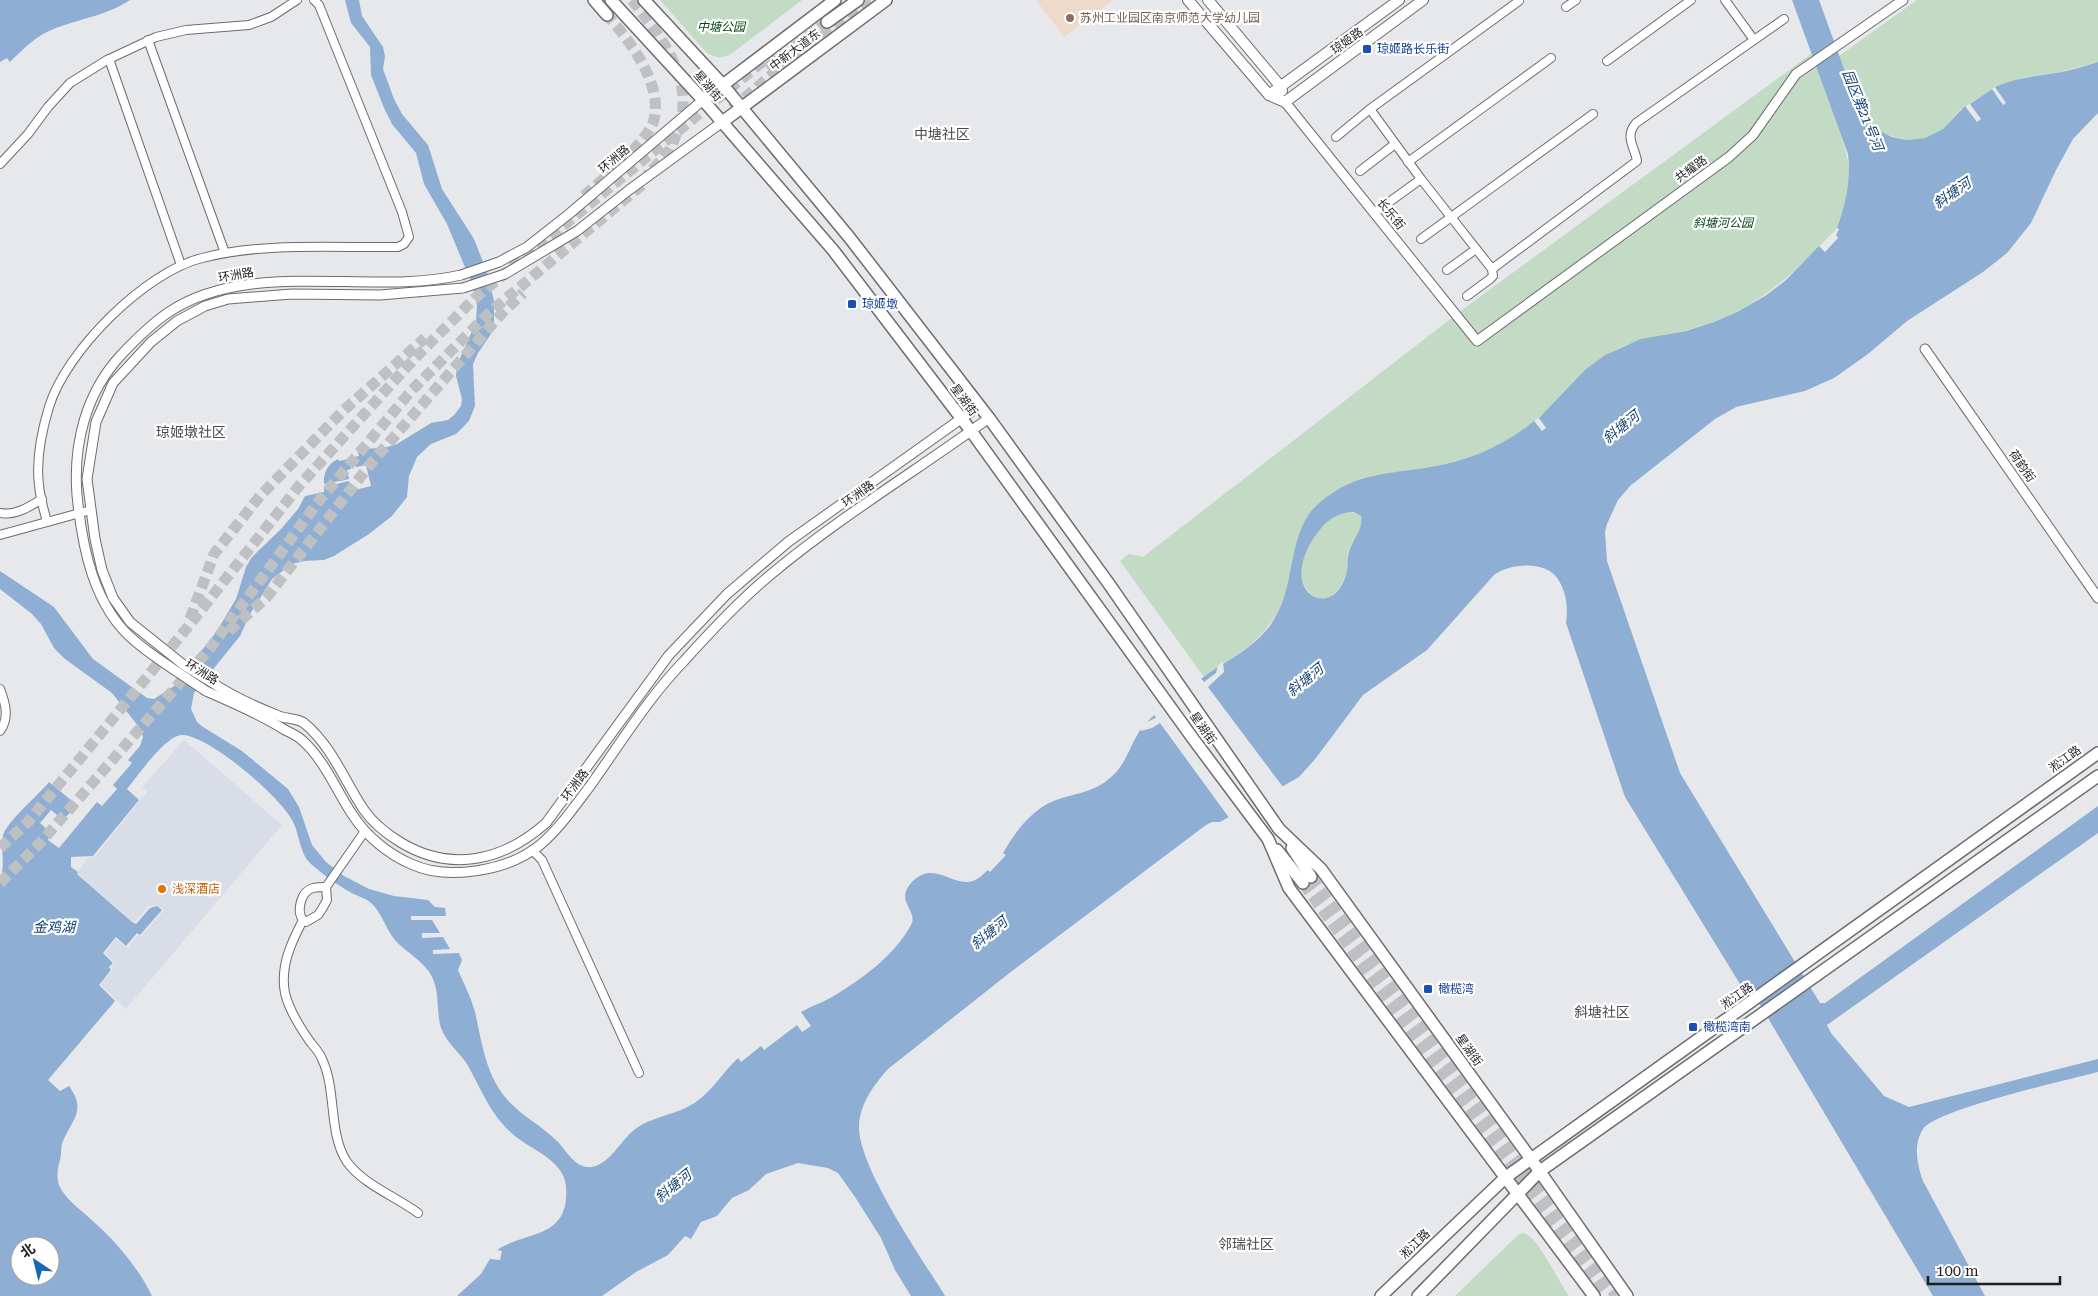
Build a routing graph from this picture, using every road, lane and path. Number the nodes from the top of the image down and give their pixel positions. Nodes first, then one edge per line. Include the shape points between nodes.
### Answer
1 (297, 0) edge
2 (314, 0) edge
3 (594, 0) edge
4 (611, 0) edge
5 (644, 0) edge
6 (835, 0) edge
7 (858, 0) edge
8 (886, 0) edge
9 (1188, 0) edge
10 (1208, 0) edge
11 (1399, 0) edge
12 (1423, 0) edge
13 (1576, 0) edge
14 (1691, 0) edge
15 (1724, 0) edge
16 (1903, 0) edge
17 (1519, 1) edge
18 (1566, 7) dead end
19 (606, 15) tunnel mouth
20 (1784, 19) dead end
21 (827, 22) tunnel mouth
22 (148, 40) junction
23 (1754, 40) junction
24 (1551, 58) dead end
25 (109, 59) junction
26 (1607, 62) dead end
27 (722, 84) junction
28 (1281, 87) junction
29 (1269, 95) junction
30 (703, 100) junction
31 (1285, 102) junction
32 (742, 108) junction
33 (1370, 109) junction
34 (1593, 114) dead end
35 (721, 122) junction
36 (1336, 136) dead end
37 (1396, 144) junction
38 (1408, 162) junction
39 (0, 164) edge
40 (1360, 171) dead end
41 (1421, 179) junction
42 (1374, 212) junction
43 (1450, 217) junction
44 (1421, 239) dead end
45 (1476, 249) junction
46 (225, 253) junction
47 (181, 265) junction
48 (1492, 269) junction
49 (1447, 270) dead end
50 (1467, 296) dead end
51 (1477, 341) joint
52 (1925, 349) dead end
53 (979, 406) junction
54 (989, 418) junction
55 (961, 419) junction
56 (971, 431) junction
57 (42, 499) junction
58 (91, 510) junction
59 (0, 513) edge
60 (79, 514) junction
61 (46, 522) junction
62 (2, 535) edge
63 (2098, 598) edge
64 (182, 669) junction
65 (0, 689) edge
66 (278, 720) junction
67 (0, 731) edge
68 (2098, 753) edge
69 (2098, 776) edge
70 (1279, 829) junction
71 (365, 831) junction
72 (1268, 839) junction
73 (532, 850) junction
74 (327, 885) junction
75 (303, 920) junction
76 (639, 1073) dead end
77 (1531, 1158) junction
78 (1540, 1171) junction
79 (1506, 1177) junction
80 (1519, 1194) junction
81 (418, 1213) dead end
82 (1381, 1296) edge
83 (1418, 1296) edge
84 (1594, 1296) edge
85 (1627, 1296) edge

1 - 22 street via 271,17 249,25 186,30
2 - 46 street via 319,5 402,212 409,237 398,247 250,249
3 - 19 main road
4 - 30 main road, 星湖街
5 - 27 main road, 星湖街
6 - 27 main road, 中新大道东
7 - 21 main road
8 - 32 main road, 中新大道东
9 - 29 main road, 长乐街
10 - 28 main road, 长乐街
11 - 28 main road, 琼姬路
12 - 31 main road, 琼姬路
13 - 18 street
14 - 26 street
15 - 23 street
16 - 51 street, 共耀路 via 1796,74 1753,135 1728,157
17 - 33 street
20 - 23 street
22 - 25 street
22 - 46 street
23 - 48 street via 1636,123 1630,137 1638,161
24 - 38 street
25 - 39 street via 70,83
25 - 47 street
27 - 30 main road, 中新大道东
27 - 32 main road, 星湖街
28 - 29 main road, 琼姬路
28 - 31 main road, 长乐街
29 - 31 main road, 长乐街
30 - 35 main road, 星湖街
30 - 60 street, 环洲路, bridge via 569,214 527,247 499,262 440,280 241,284 201,296 170,311 142,333 117,360 90,399 79,438 76,477
31 - 42 street, 长乐街
32 - 35 main road, 中新大道东
32 - 53 main road, 星湖街 via 850,237
33 - 36 street
33 - 37 street
34 - 43 street
35 - 55 main road, 星湖街 via 833,250
35 - 58 street, 环洲路, bridge via 577,231 505,274 463,288 380,295 242,297 205,306 176,321 151,342 113,383 104,401 92,439 87,479
37 - 38 street
37 - 40 street
38 - 41 street
41 - 42 street
41 - 43 street
42 - 51 street, 长乐街
43 - 44 street
43 - 45 street
45 - 48 street
45 - 49 street
46 - 47 street
47 - 57 street via 140,290 112,313 64,376 49,406 42,440 38,484
48 - 50 street via 1492,276
52 - 63 street, 荷韵街
53 - 54 main road, 星湖街
53 - 55 street, 环洲路
54 - 56 street, 环洲路
54 - 70 main road, 星湖街
55 - 56 main road, 星湖街
55 - 66 street, 环洲路 via 788,542 727,594 664,662 546,823 503,852 488,857 443,859 413,850 386,834 365,811 336,760 302,722
56 - 72 main road, 星湖街
56 - 73 street, 环洲路 via 805,548 740,603 679,665 578,803
57 - 59 street via 8,515
57 - 61 street
58 - 60 street
58 - 64 street, 环洲路 via 102,570 112,598 130,622
60 - 61 street
60 - 64 street, 环洲路 via 93,574 111,614 135,641
61 - 62 street
64 - 66 street, 环洲路, bridge
64 - 66 street, 环洲路, bridge via 206,691
65 - 67 street via 7,707
66 - 71 street, 环洲路 via 302,740 326,769
68 - 77 main road, 淞江路
69 - 78 main road
70 - 72 main road, 星湖街 via 1307,880
70 - 77 main road, 星湖街 via 1321,869
71 - 73 street, 环洲路 via 386,850 412,865 436,871 468,872 492,868
71 - 74 street
72 - 79 main road, 星湖街 via 1289,888
73 - 76 street via 542,860
74 - 75 street via 327,900 318,915 306,922
74 - 75 street via 306,894 298,908
75 - 81 street via 289,947 285,992 298,1022 322,1058 341,1152 358,1173
77 - 78 main road, 星湖街
77 - 79 main road, 淞江路
78 - 80 main road
78 - 85 main road, 星湖街
79 - 80 main road, 星湖街
79 - 82 main road, 淞江路
80 - 83 main road
80 - 84 main road, 星湖街

